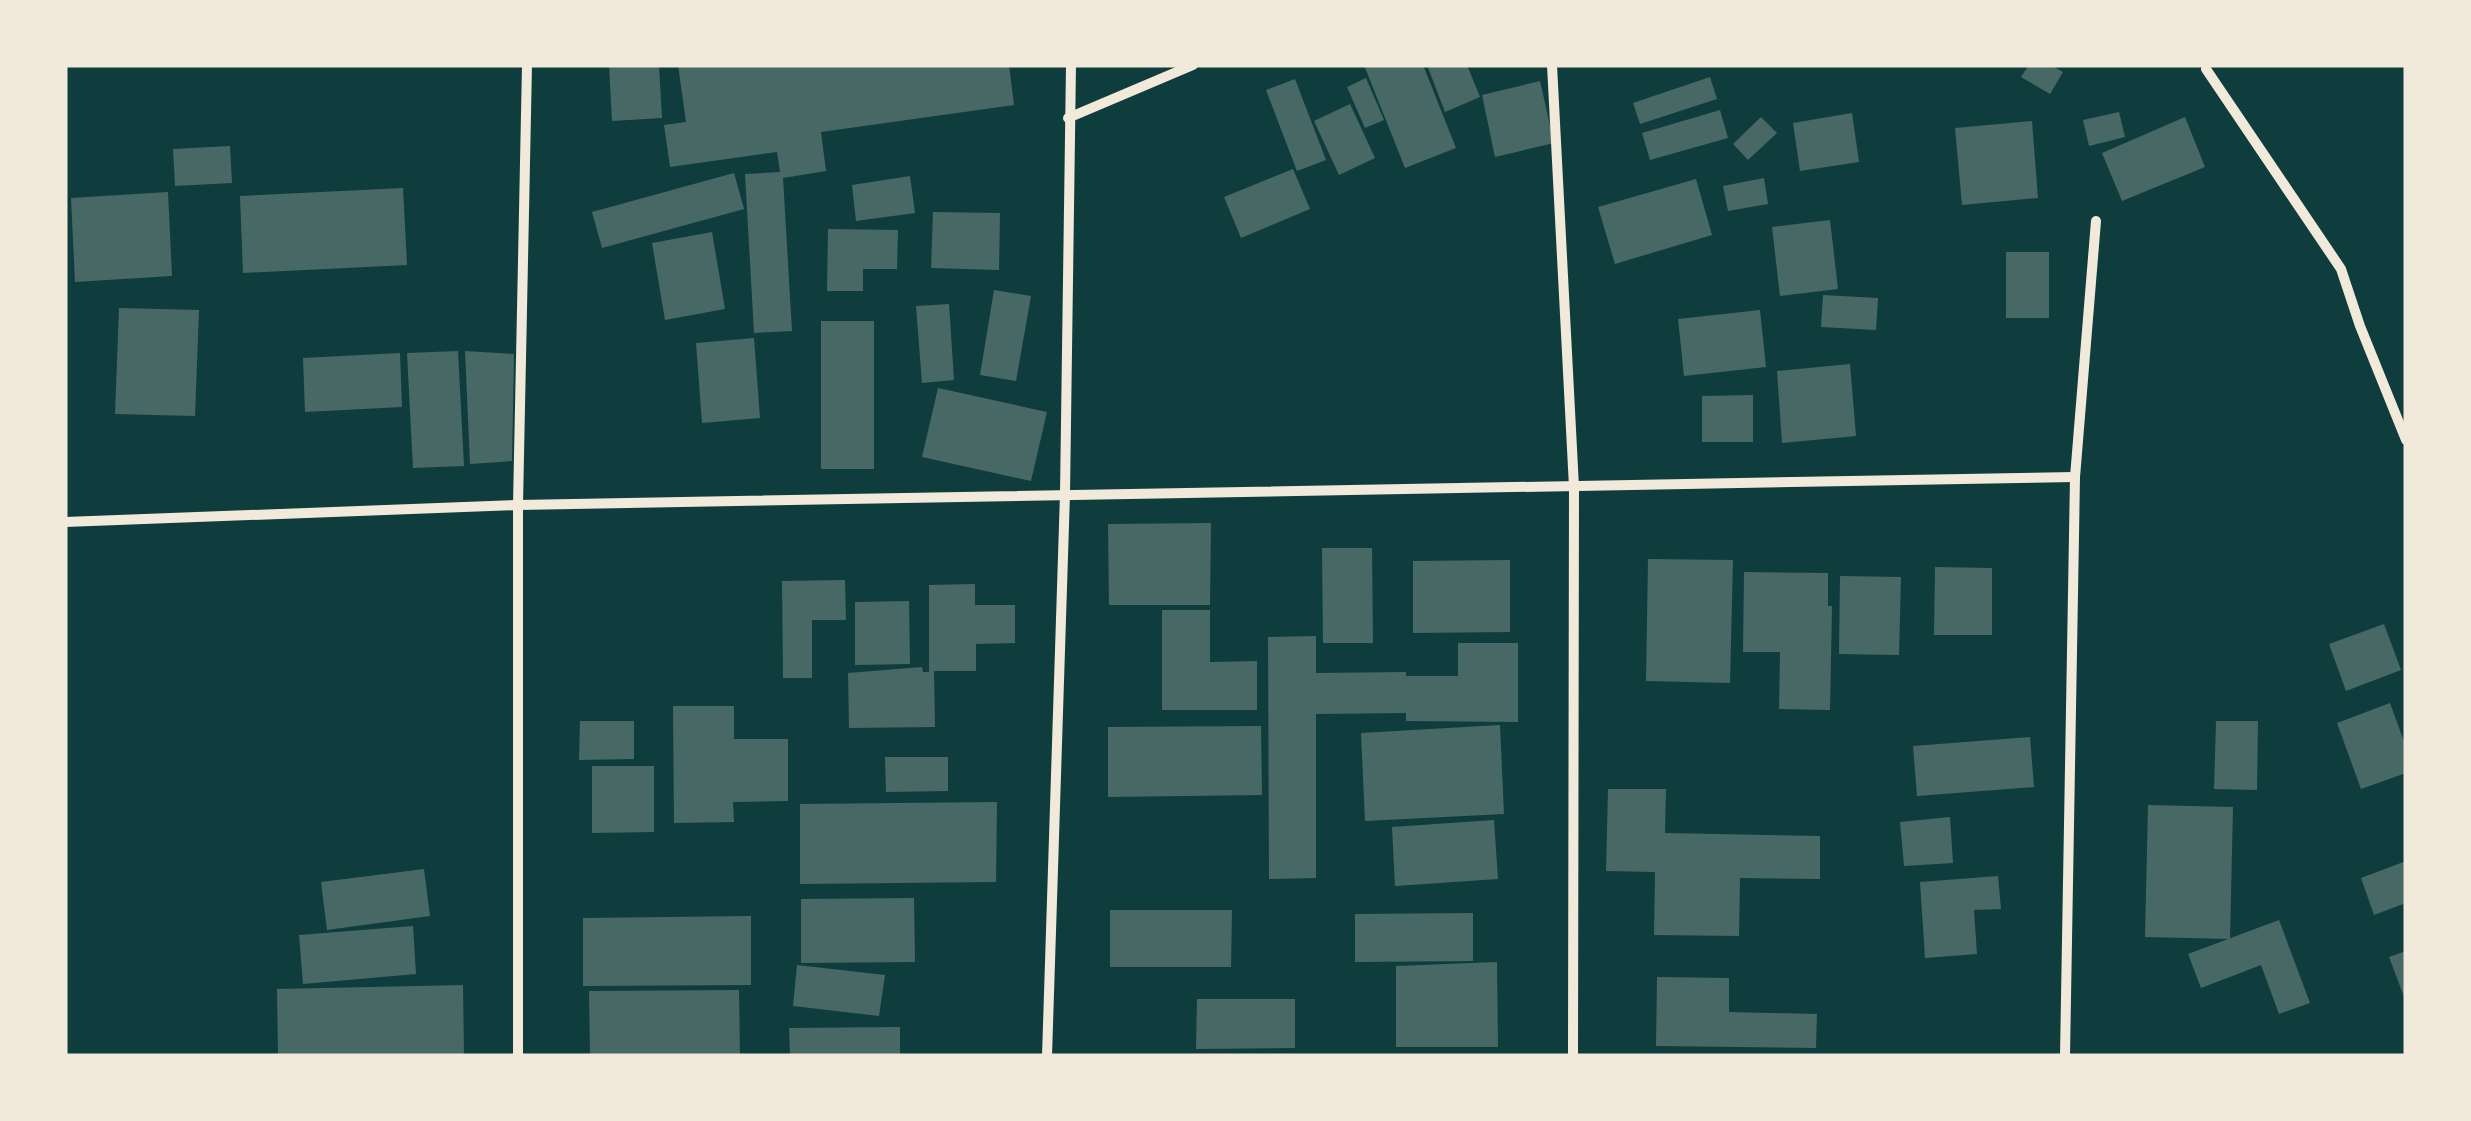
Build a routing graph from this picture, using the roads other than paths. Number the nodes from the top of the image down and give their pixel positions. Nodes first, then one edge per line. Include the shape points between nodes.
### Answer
1 (527, 65) edge
2 (1070, 65) edge
3 (1193, 65) edge
4 (1552, 65) edge
5 (2206, 69) dead end
6 (1068, 118) junction
7 (2096, 221) dead end
8 (2406, 440) edge
9 (2075, 477) junction
10 (1574, 487) junction
11 (1065, 494) junction
12 (518, 505) junction
13 (65, 522) edge
14 (518, 1056) edge
15 (1048, 1056) edge
16 (1573, 1056) edge
17 (2066, 1056) edge

1 - 12 street
2 - 6 street
3 - 6 street
4 - 10 street
5 - 8 street via 2341,270
6 - 11 street
7 - 9 street
9 - 10 street
9 - 17 street
10 - 11 street
10 - 16 street
11 - 12 street
11 - 15 street
12 - 13 street
12 - 14 street

